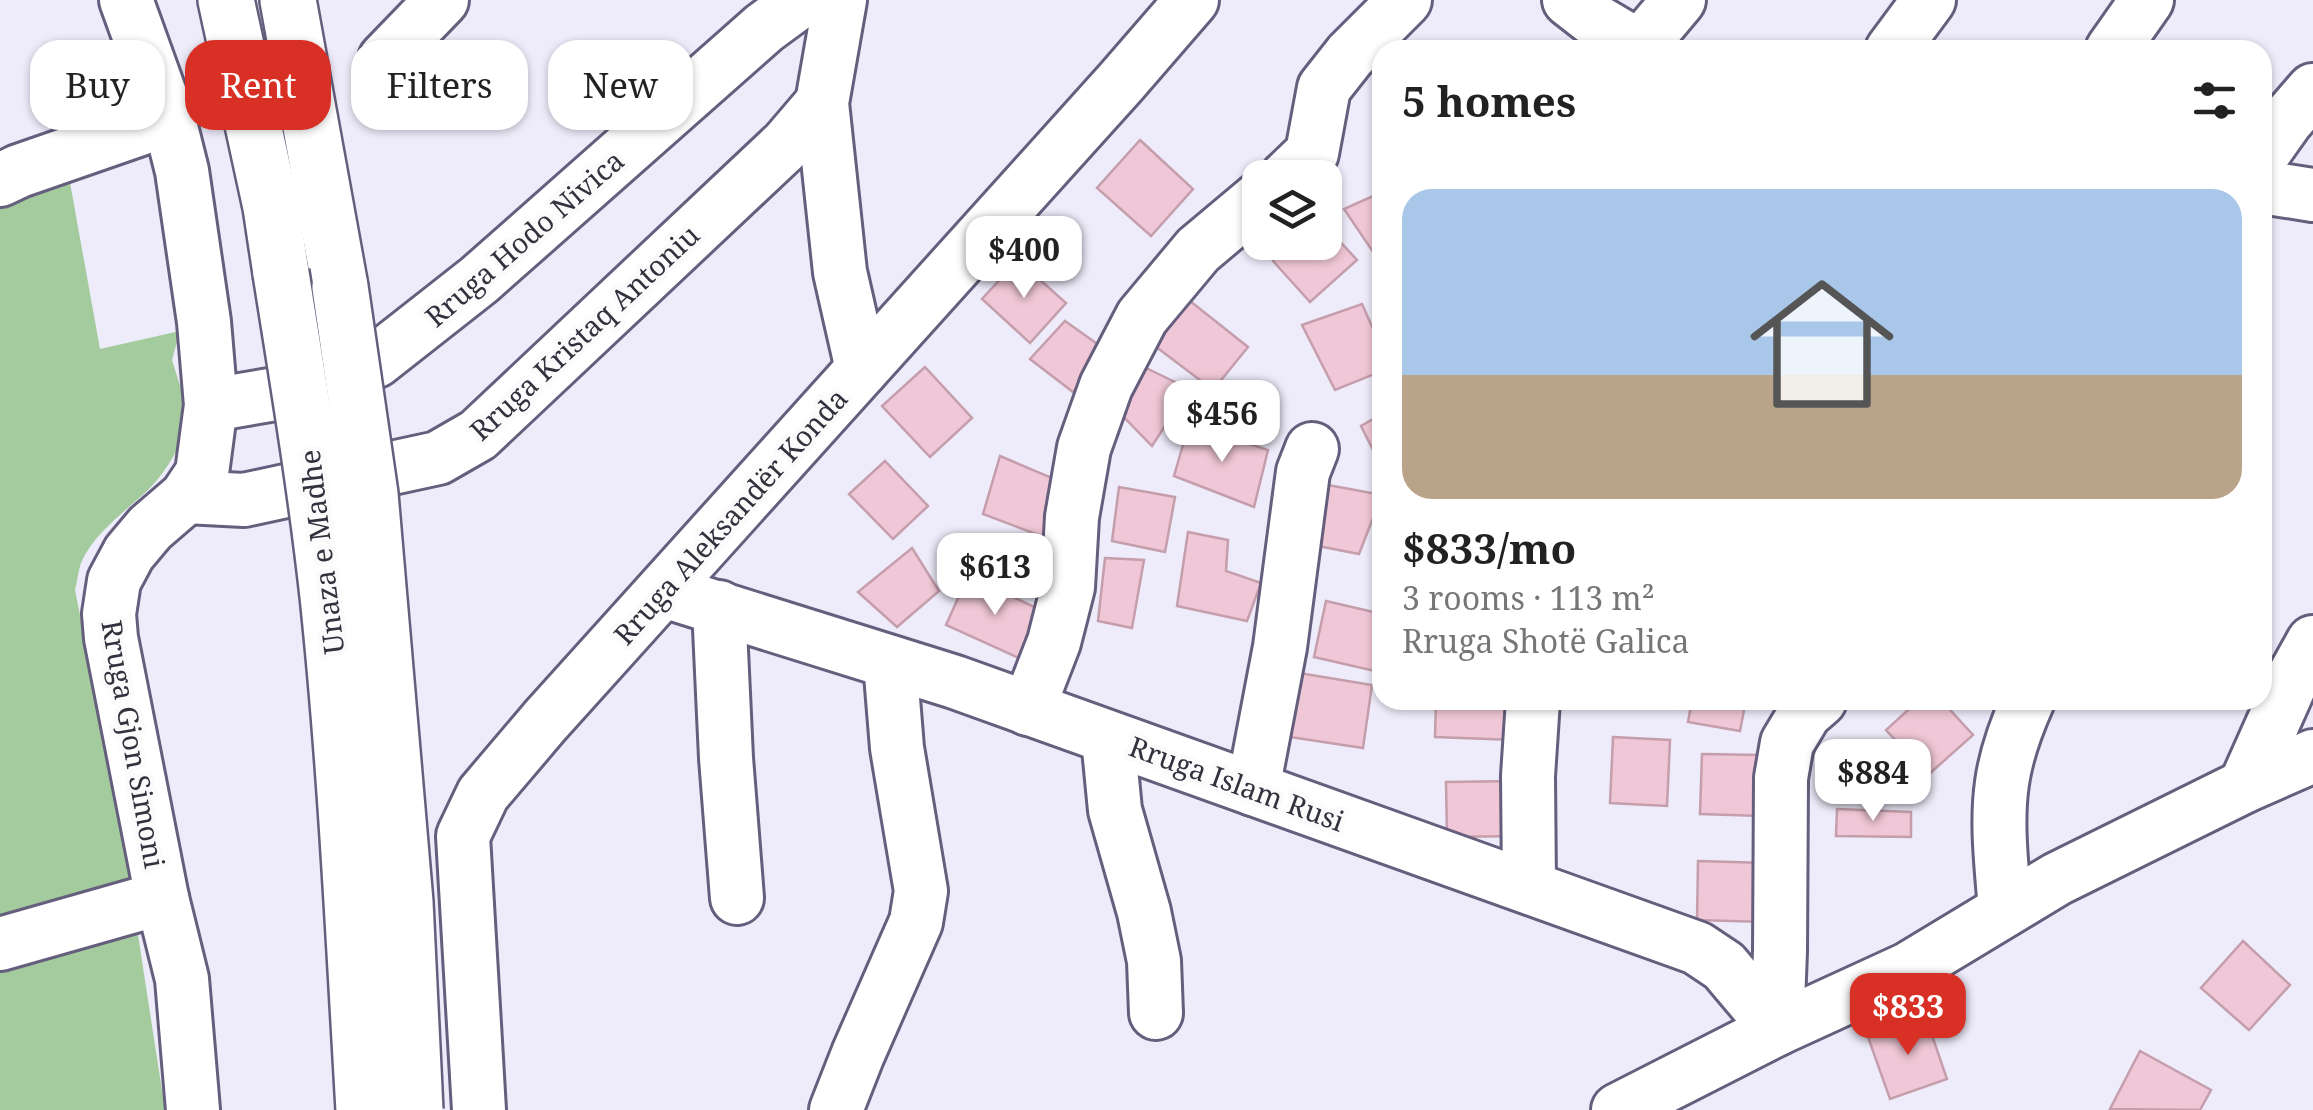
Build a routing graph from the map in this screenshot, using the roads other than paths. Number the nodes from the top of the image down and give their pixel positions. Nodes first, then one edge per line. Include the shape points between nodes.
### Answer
1 (126, 0) edge
2 (226, 0) edge
3 (288, 0) edge
4 (442, 0) edge
5 (802, 0) edge
6 (840, 0) edge
7 (1192, 0) edge
8 (1405, 0) edge
9 (1569, 0) edge
10 (1678, 0) edge
11 (1929, 0) edge
12 (2147, 0) edge
13 (403, 40) edge
14 (1626, 40) edge
15 (1647, 40) edge
16 (1899, 40) edge
17 (2118, 40) edge
18 (2313, 90) edge
19 (822, 103) junction
20 (169, 119) junction
21 (2272, 141) edge
22 (1304, 160) edge
23 (0, 180) edge
24 (2272, 189) edge
25 (2313, 195) edge
26 (1242, 213) edge
27 (862, 368) junction
28 (211, 405) junction
29 (1312, 449) dead end
30 (186, 497) junction
31 (664, 592) junction
32 (719, 607) junction
33 (2313, 642) edge
34 (890, 662) junction
35 (1028, 708) junction
36 (1531, 710) edge
37 (1808, 710) edge
38 (2023, 710) edge
39 (1108, 738) junction
40 (2313, 756) edge
41 (2245, 786) junction
42 (1253, 789) junction
43 (1529, 886) junction
44 (162, 898) junction
45 (737, 898) dead end
46 (2004, 910) junction
47 (0, 944) edge
48 (1156, 1014) dead end
49 (1777, 1029) junction
50 (193, 1110) edge
51 (364, 1110) edge
52 (415, 1110) edge
53 (478, 1110) edge
54 (836, 1110) edge
55 (1618, 1110) edge

1 - 20 street, Rruga Gjon Simoni
2 - 51 highway, Unaza e Madhe, bridge via 270,207 311,459 328,600
3 - 52 highway, Unaza e Madhe, bridge via 370,494 405,902
4 - 13 street
5 - 28 street, Rruga Hodo Nivica via 376,362 317,387
6 - 19 street
7 - 27 street, Rruga Aleksandër Konda
8 - 22 street via 1324,88 1312,152
9 - 14 street
10 - 15 street
11 - 16 street
12 - 17 street
18 - 21 street
19 - 27 street via 840,272
19 - 30 street, Rruga Kristaq Antoniu via 787,144 478,435 438,458 264,496
20 - 23 street
20 - 28 street, Rruga Gjon Simoni via 192,234
24 - 25 street
26 - 35 street via 1198,250 1142,317 1106,386 1084,448 1068,588
27 - 31 street, Rruga Aleksandër Konda
28 - 30 street, Rruga Gjon Simoni via 202,473
29 - 42 street
30 - 44 street, Rruga Gjon Simoni via 128,553 114,581 109,614
31 - 32 street, Rruga Islam Rusi
31 - 53 street, Rruga Aleksandër Konda via 483,794 463,836
32 - 34 street, Rruga Islam Rusi
32 - 45 street
33 - 41 street
34 - 35 street, Rruga Islam Rusi
34 - 54 street via 921,890 916,922
35 - 39 street, Rruga Islam Rusi
36 - 43 street
37 - 49 street via 1787,743 1781,778
38 - 46 street via 2002,784
39 - 42 street, Rruga Islam Rusi
39 - 48 street via 1115,810 1154,961
40 - 41 street
41 - 46 street
42 - 43 street, Rruga Islam Rusi
43 - 49 street, Rruga Islam Rusi via 1697,948 1724,966
44 - 47 street
44 - 50 street, Rruga Gjon Simoni via 182,979
46 - 49 street via 1908,969
49 - 55 street

